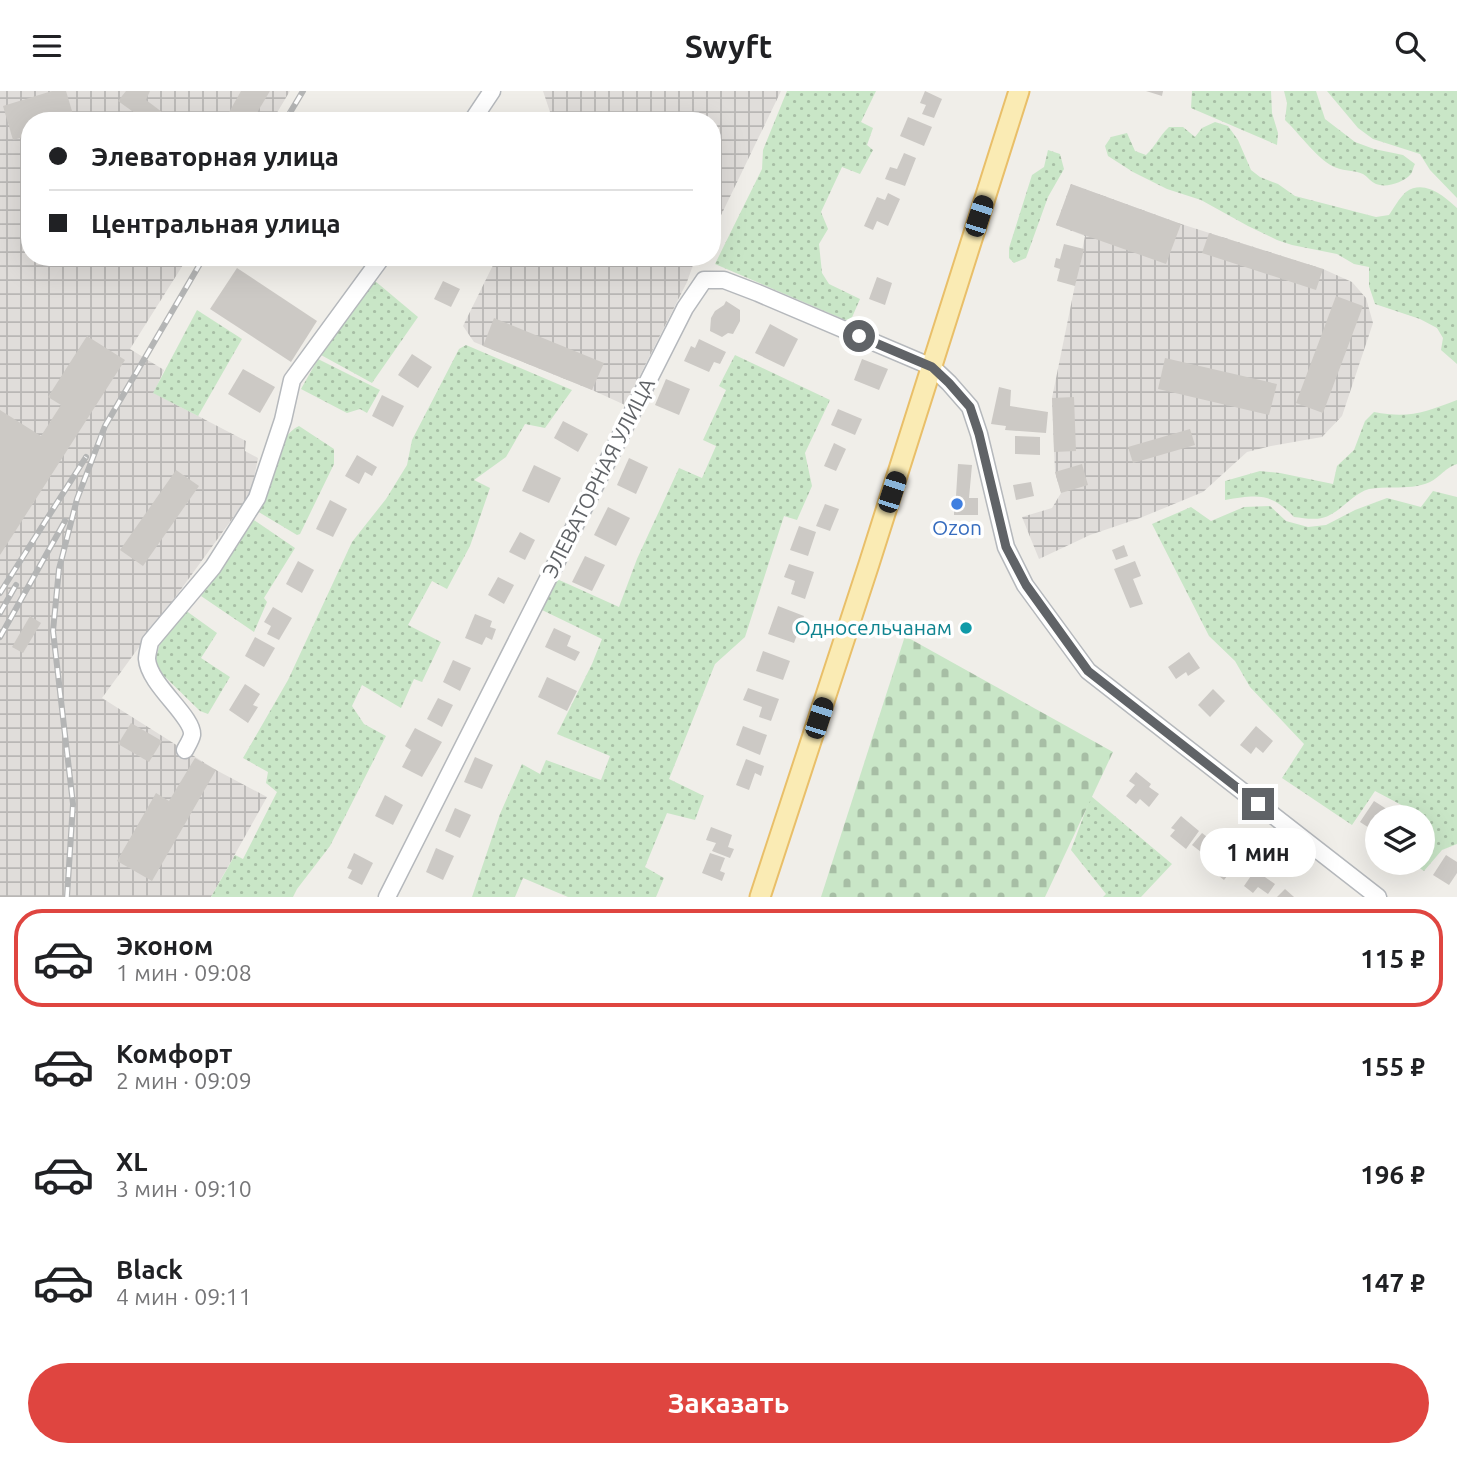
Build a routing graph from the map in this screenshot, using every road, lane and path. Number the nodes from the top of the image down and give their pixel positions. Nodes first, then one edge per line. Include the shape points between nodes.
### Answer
1 (492, 91) edge
2 (1019, 91) edge
3 (478, 112) edge
4 (375, 266) edge
5 (932, 367) junction
6 (185, 750) dead end
7 (387, 897) edge
8 (761, 897) edge
9 (1378, 897) edge

1 - 3 street
2 - 5 main road
4 - 6 street via 292,380 257,498 213,567 150,642 150,671 191,726 192,737
5 - 7 street, ЭЛЕВАТОРНАЯ УЛИЦА via 724,280 704,280 678,320
5 - 8 main road
5 - 9 street via 970,407 1006,547 1026,585 1088,671

